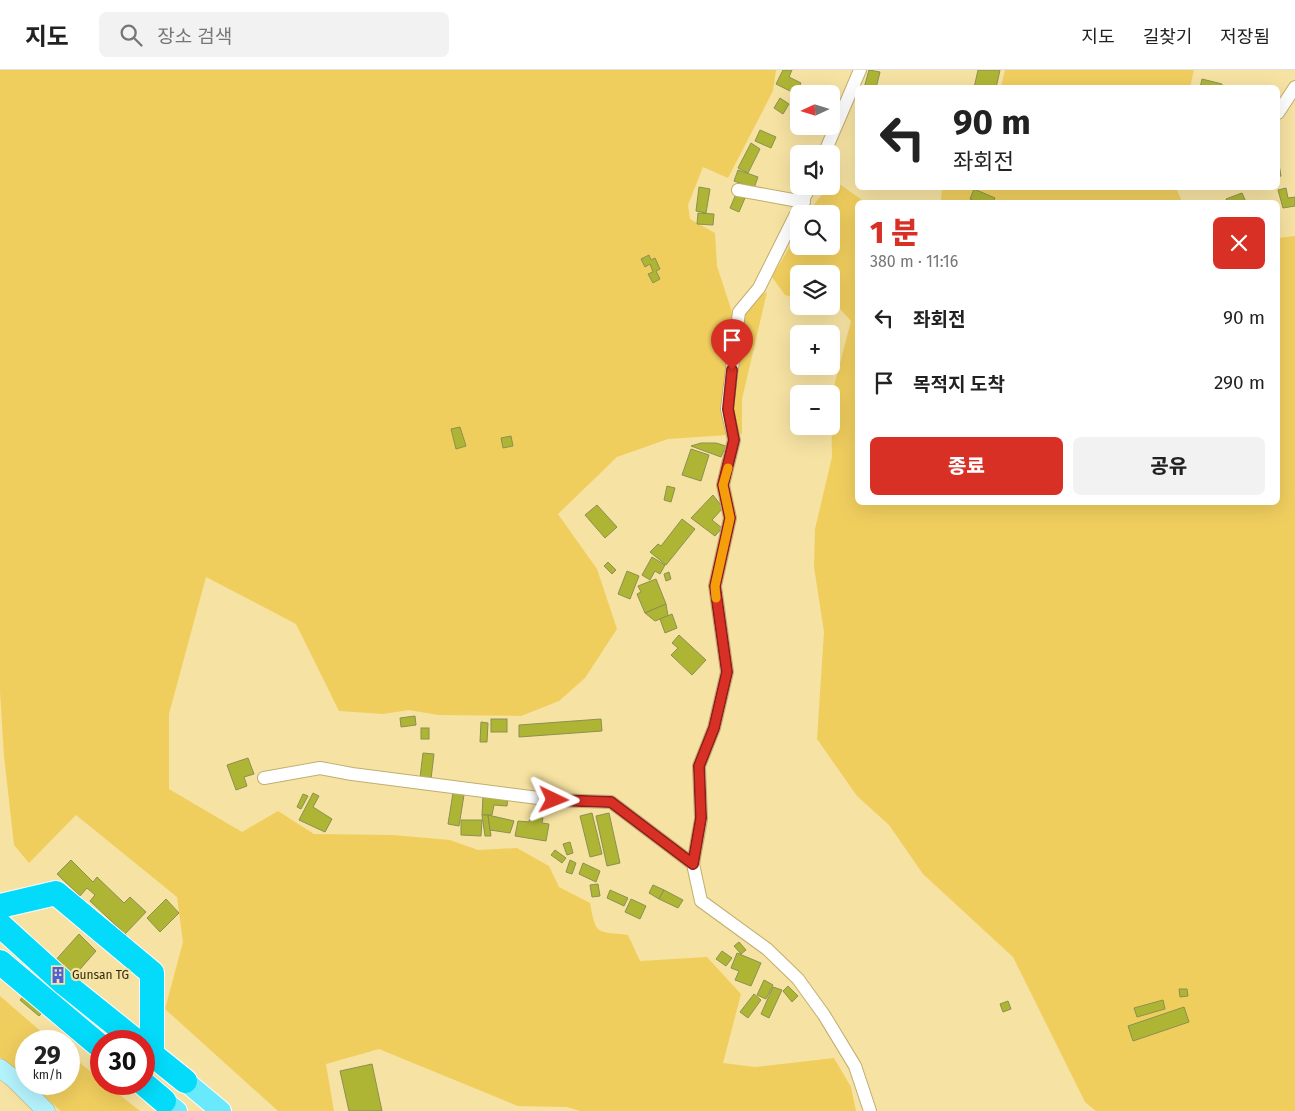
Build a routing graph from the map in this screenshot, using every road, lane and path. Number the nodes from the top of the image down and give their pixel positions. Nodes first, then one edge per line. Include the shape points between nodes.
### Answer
1 (860, 70) edge
2 (1295, 87) edge
3 (1280, 110) edge
4 (828, 145) edge
5 (738, 190) dead end
6 (807, 195) edge
7 (804, 202) junction
8 (264, 778) dead end
9 (693, 864) junction
10 (0, 906) edge
11 (0, 925) edge
12 (0, 962) edge
13 (122, 1030) edge
14 (146, 1030) edge
15 (90, 1038) edge
16 (155, 1057) edge
17 (0, 1068) edge
18 (185, 1081) joint
19 (155, 1093) edge
20 (172, 1108) edge
21 (46, 1111) edge
22 (221, 1111) edge
23 (870, 1111) edge

1 - 4 street
2 - 3 street
5 - 7 street
6 - 7 street
7 - 9 street via 759,288 739,312 728,409 734,440 723,485 730,518 715,586 727,672 714,728 699,766 701,818
8 - 9 street via 320,768 554,800 611,802
9 - 23 street via 701,901 766,949 798,979 824,1015 855,1066
10 - 14 highway via 56,893 152,974
11 - 13 highway
12 - 15 highway
16 - 18 highway
17 - 21 main road
18 - 22 main road
19 - 20 highway

